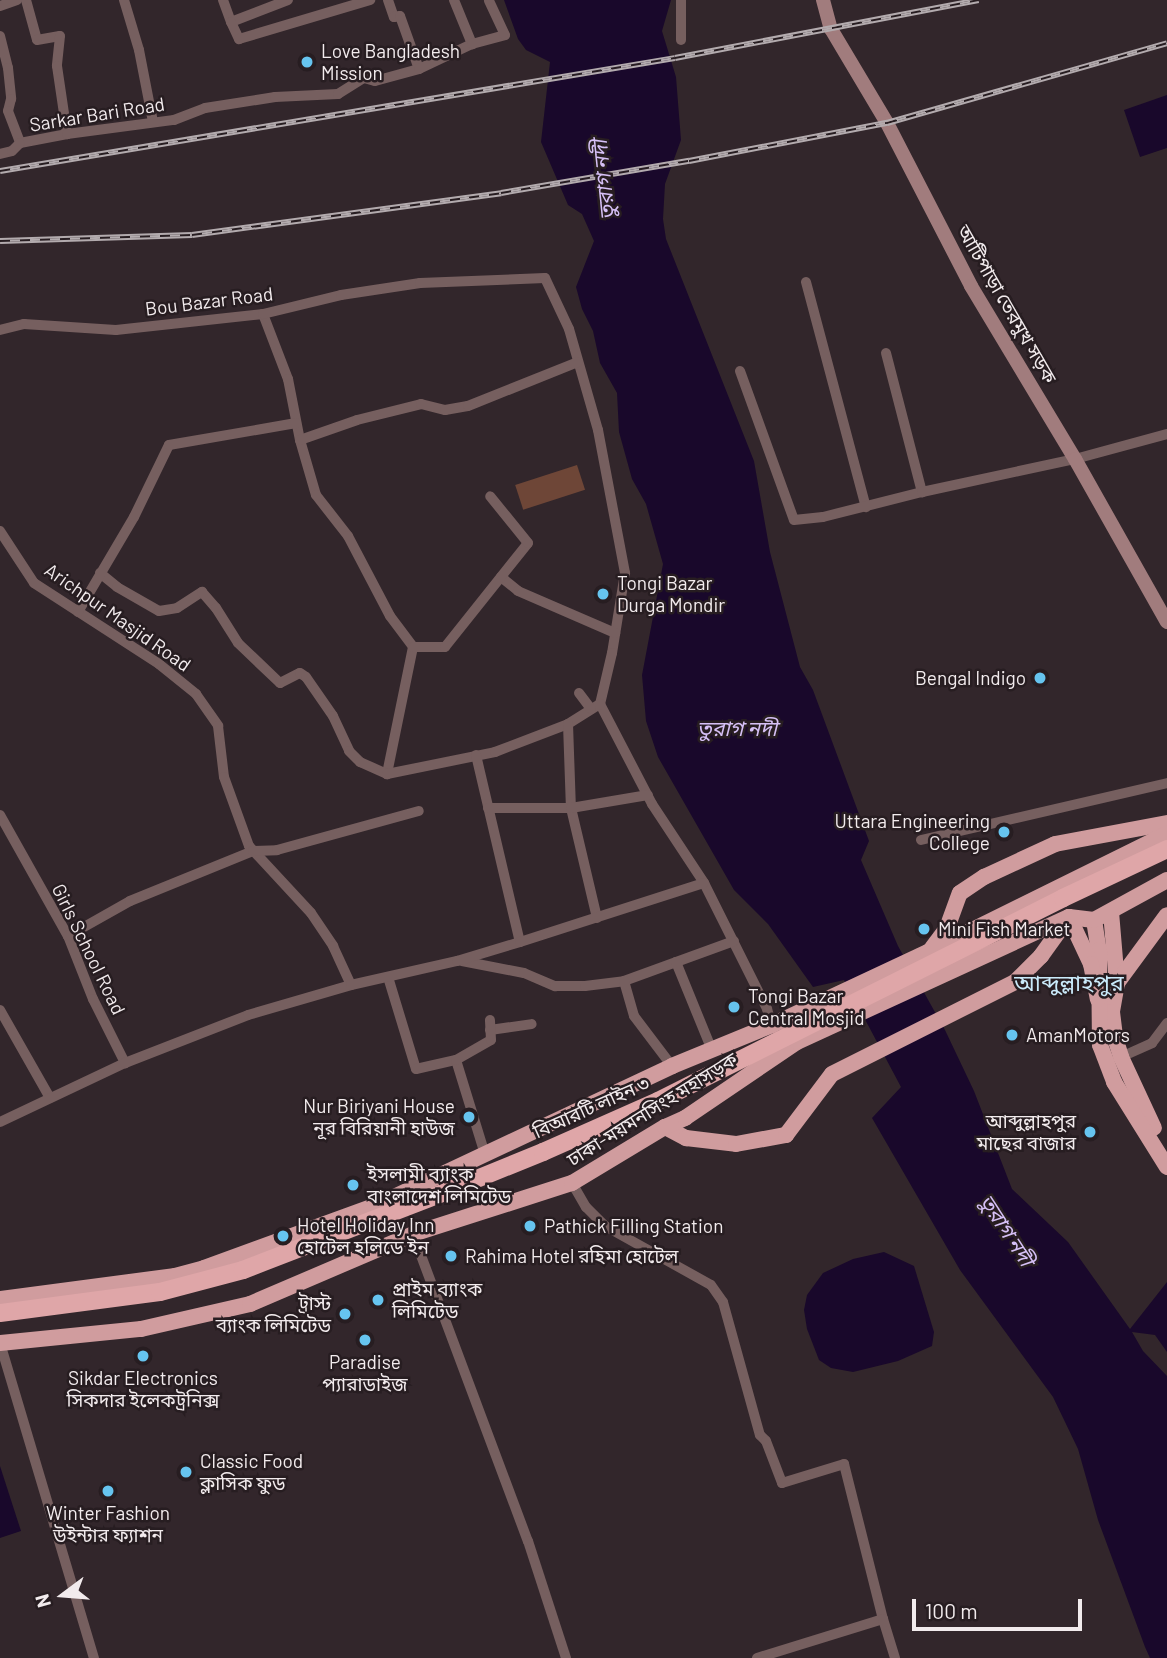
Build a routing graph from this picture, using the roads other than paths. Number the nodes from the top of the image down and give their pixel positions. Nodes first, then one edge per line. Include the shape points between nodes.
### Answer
1 (17, 0) edge
2 (26, 0) edge
3 (124, 0) edge
4 (223, 0) edge
5 (288, 0) edge
6 (370, 0) edge
7 (386, 0) edge
8 (454, 0) edge
9 (489, 0) edge
10 (681, 0) edge
11 (823, 0) edge
12 (0, 6) edge
13 (231, 22) junction
14 (0, 36) edge
15 (681, 40) dead end
16 (472, 44) junction
17 (2, 51) edge
18 (4, 69) edge
19 (419, 69) junction
20 (153, 122) junction
21 (67, 134) junction
22 (20, 143) junction
23 (0, 154) edge
24 (806, 282) dead end
25 (263, 314) junction
26 (0, 330) edge
27 (886, 353) dead end
28 (578, 362) junction
29 (740, 372) dead end
30 (296, 423) junction
31 (1167, 434) edge
32 (299, 440) junction
33 (1075, 459) junction
34 (922, 492) junction
35 (490, 496) dead end
36 (866, 507) junction
37 (0, 531) edge
38 (4, 544) edge
39 (100, 573) junction
40 (501, 577) junction
41 (78, 612) junction
42 (1167, 622) edge
43 (615, 634) junction
44 (412, 647) junction
45 (579, 693) dead end
46 (596, 707) junction
47 (568, 724) junction
48 (476, 755) junction
49 (387, 774) junction
50 (1167, 783) edge
51 (648, 795) junction
52 (488, 808) junction
53 (570, 808) junction
54 (419, 811) dead end
55 (0, 815) edge
56 (1167, 823) edge
57 (1167, 834) edge
58 (921, 840) dead end
59 (1167, 849) edge
60 (253, 851) junction
61 (1167, 880) edge
62 (704, 883) junction
63 (1111, 912) junction
64 (1167, 915) edge
65 (1069, 917) junction
66 (597, 918) junction
67 (1094, 920) junction
68 (68, 936) junction
69 (734, 941) junction
70 (520, 942) junction
71 (457, 961) junction
72 (676, 962) junction
73 (930, 965) junction
74 (388, 977) junction
75 (624, 981) junction
76 (1117, 982) junction
77 (351, 985) junction
78 (1098, 999) junction
79 (0, 1010) edge
80 (1167, 1023) edge
81 (532, 1024) dead end
82 (772, 1025) junction
83 (712, 1050) junction
84 (1121, 1057) junction
85 (456, 1060) junction
86 (125, 1063) junction
87 (672, 1066) junction
88 (50, 1098) junction
89 (0, 1122) edge
90 (665, 1127) junction
91 (485, 1154) junction
92 (1167, 1155) edge
93 (1167, 1167) edge
94 (572, 1183) junction
95 (413, 1234) junction
96 (0, 1299) edge
97 (0, 1313) edge
98 (0, 1343) edge
99 (883, 1619) junction
100 (94, 1658) edge
101 (566, 1658) edge
102 (757, 1658) edge
103 (895, 1658) edge

1 - 12 street
2 - 21 street via 37,40 60,36 57,66
3 - 20 street
4 - 13 street
5 - 13 street
6 - 13 street via 239,39
7 - 19 street via 394,17 400,16
8 - 16 street
9 - 16 street, Sarkar Bari Road via 505,35
10 - 15 street
11 - 33 main road, আটিপাড়া তেরমুখ সড়ক via 831,29 887,123 971,286
14 - 17 street, Sarkar Bari Road
16 - 19 street, Sarkar Bari Road
17 - 18 street, Sarkar Bari Road
18 - 22 street, Sarkar Bari Road via 11,99 8,111
19 - 20 street, Sarkar Bari Road via 375,81 364,78 338,94 275,97
20 - 21 street, Sarkar Bari Road
21 - 22 street, Sarkar Bari Road
22 - 23 street
24 - 36 street
25 - 26 street, Bou Bazar Road via 116,330 23,324
25 - 28 street, Bou Bazar Road via 341,295 420,283 545,278 569,329
25 - 30 street via 288,379
27 - 34 street
28 - 32 street via 468,406 445,410 421,404
28 - 43 street via 598,430 625,573
29 - 36 street via 794,520
30 - 32 street
30 - 39 street via 169,445
31 - 33 street
32 - 44 street via 316,495 348,536 390,616
33 - 34 street
33 - 42 main road, আটিপাড়া তেরমুখ সড়ক
34 - 36 street
35 - 40 street via 528,543
37 - 38 street, Arichpur Masjid Road
38 - 41 street, Arichpur Masjid Road via 34,583
39 - 41 street
39 - 49 street via 159,611 177,608 202,592 238,643 280,683 300,673 306,677 333,716 349,751 360,762
40 - 43 street via 518,591
40 - 44 street via 445,647
41 - 60 street, Arichpur Masjid Road via 159,664 196,694 218,726 224,777 241,831
43 - 46 street
44 - 49 street
45 - 46 street
46 - 47 street
46 - 51 street
47 - 48 street
47 - 53 street
48 - 49 street
48 - 52 street
50 - 58 street
51 - 53 street
51 - 62 street
52 - 53 street
52 - 70 street
53 - 66 street
54 - 60 street via 277,850
55 - 68 street, Girls School Road
56 - 73 highway via 1055,844 984,877 960,893
57 - 73 highway
59 - 73 highway, বিআরটি লাইন ৩
60 - 68 street via 130,901
60 - 77 street, Arichpur Masjid Road via 311,913
61 - 63 highway
62 - 66 street
62 - 69 street
63 - 67 highway
63 - 76 highway
64 - 76 highway
65 - 67 highway
65 - 73 highway
65 - 78 highway via 1091,964
65 - 90 highway via 1041,956 1014,982 832,1074 786,1135 736,1144 686,1138
66 - 70 street
67 - 78 highway
68 - 86 street, Girls School Road
69 - 72 street
69 - 82 street
70 - 71 street
71 - 74 street
71 - 75 street via 524,973 555,986
72 - 75 street
72 - 83 street
73 - 82 highway, ঢাকা-ময়মনসিংহ মহাসড়ক
73 - 90 highway, ঢাকা-ময়মনসিংহ মহাসড়ক via 797,1042
73 - 97 highway, বিআরটি লাইন ৩ via 556,1147 243,1270 160,1292
74 - 77 street
74 - 85 street via 416,1069
75 - 87 street via 634,1016
76 - 84 highway via 1112,1012
77 - 86 street via 248,1015
78 - 93 highway via 1100,1045 1114,1082
79 - 88 street
80 - 84 street via 1153,1043
81 - 85 street via 490,1025 491,1040
82 - 83 highway, ঢাকা-ময়মনসিংহ মহাসড়ক
83 - 87 highway, ঢাকা-ময়মনসিংহ মহাসড়ক
84 - 92 highway
85 - 91 street
86 - 88 street
87 - 91 highway, ঢাকা-ময়মনসিংহ মহাসড়ক
88 - 89 street
90 - 94 highway, ঢাকা-ময়মনসিংহ মহাসড়ক
91 - 96 highway, ঢাকা-ময়মনসিংহ মহাসড়ক via 377,1205 204,1268 144,1282
94 - 95 highway, ঢাকা-ময়মনসিংহ মহাসড়ক
94 - 99 street via 586,1207 605,1226 711,1285 723,1302 760,1436 782,1483 844,1464
95 - 98 highway, ঢাকা-ময়মনসিংহ মহাসড়ক via 224,1311 141,1329
95 - 101 street via 528,1541
98 - 100 street
99 - 102 street
99 - 103 street

